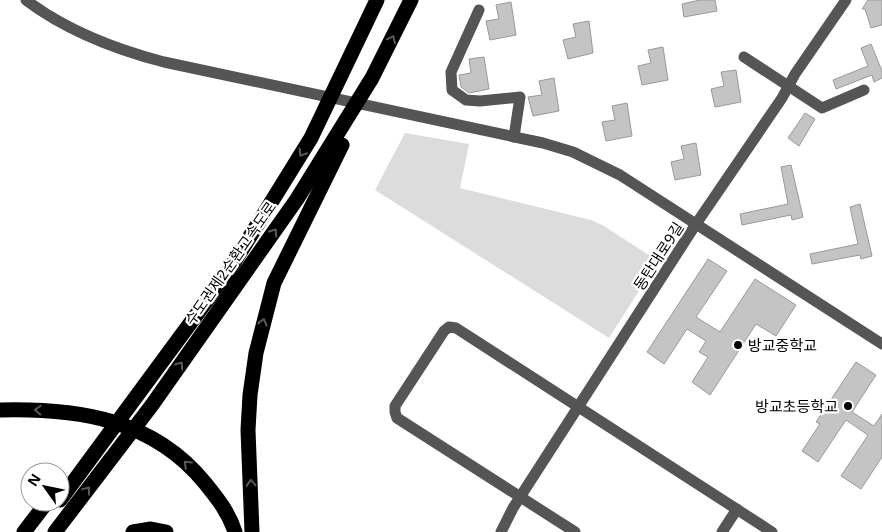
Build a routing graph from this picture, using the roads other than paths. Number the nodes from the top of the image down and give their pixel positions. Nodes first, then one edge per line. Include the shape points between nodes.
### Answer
1 (26, 0) edge
2 (377, 0) edge
3 (411, 0) edge
4 (846, 0) edge
5 (479, 10) dead end
6 (744, 57) dead end
7 (789, 86) junction
8 (864, 90) dead end
9 (350, 121) junction
10 (514, 137) junction
11 (696, 224) junction
12 (882, 344) edge
13 (579, 407) junction
14 (0, 410) edge
15 (103, 435) junction
16 (70, 473) edge
17 (70, 484) edge
18 (520, 497) junction
19 (737, 509) junction
20 (49, 512) edge
21 (39, 523) edge
22 (57, 530) edge
23 (24, 532) edge
24 (132, 532) edge
25 (166, 532) edge
26 (235, 532) edge
27 (252, 532) edge
28 (501, 532) edge
29 (574, 532) edge
30 (722, 532) edge
31 (772, 532) edge

1 - 10 street via 59,22 124,52
2 -> 15 highway, 수도권제2순환고속도로 via 311,138 228,272
9 -> 3 highway
4 - 7 street, 동탄대로9길
5 - 10 street via 451,72 452,90 466,100 520,97
6 - 7 street
7 - 8 street via 822,108
7 - 11 street, 동탄대로9길
22 -> 9 highway, 수도권제2순환고속도로 via 152,404
27 -> 9 highway via 248,430 256,353 264,319 277,276
10 - 11 street via 550,145 592,160
11 - 12 street
11 - 13 street, 동탄대로9길
13 - 18 street, 동탄대로9길
13 - 18 street via 456,328 444,331 394,412 397,418
13 - 19 street
26 -> 14 highway via 221,503 199,476 164,446 131,427 86,415 39,409
15 - 16 highway
15 - 17 highway
18 - 28 street, 동탄대로9길
18 - 29 street
19 - 30 street
19 - 31 street
20 - 21 highway
21 - 23 highway
24 - 25 highway via 151,529

